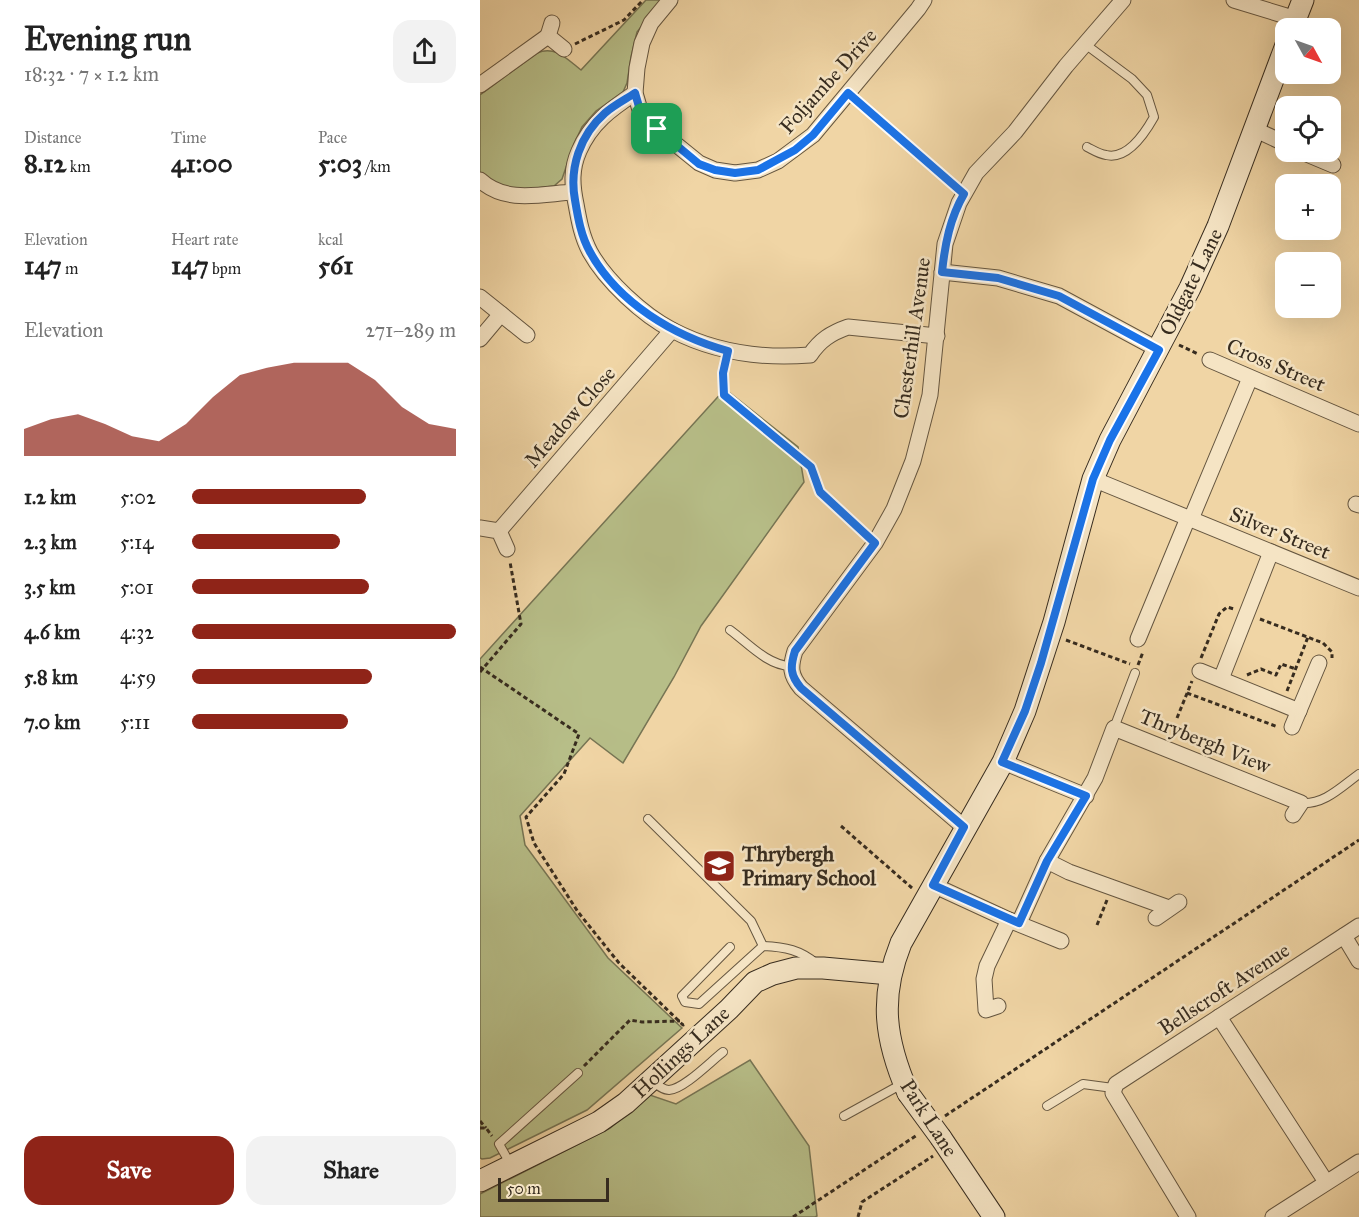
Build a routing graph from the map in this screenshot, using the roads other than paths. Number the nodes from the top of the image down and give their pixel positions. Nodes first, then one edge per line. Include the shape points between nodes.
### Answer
1 (670, 0) edge
2 (924, 0) edge
3 (1123, 0) edge
4 (1234, 0) edge
5 (1297, 16) edge
6 (1085, 44) junction
7 (564, 49) road end
8 (1275, 74) edge
9 (480, 85) edge
10 (635, 93) junction
11 (1254, 129) junction
12 (1275, 139) edge
13 (1087, 147) dead end
14 (1326, 162) edge
15 (1333, 165) dead end
16 (480, 180) edge
17 (573, 192) junction
18 (942, 272) junction
19 (480, 297) edge
20 (501, 314) junction
21 (672, 330) junction
22 (527, 335) dead end
23 (937, 336) junction
24 (480, 339) edge
25 (1161, 344) junction
26 (1210, 360) road end
27 (1250, 378) junction
28 (1359, 424) edge
29 (1093, 479) junction
30 (1189, 519) junction
31 (480, 528) edge
32 (500, 531) junction
33 (507, 549) road end
34 (1271, 552) junction
35 (1357, 583) edge
36 (730, 630) dead end
37 (1138, 639) dead end
38 (1318, 663) dead end
39 (790, 666) junction
40 (1136, 670) road end
41 (1200, 671) dead end
42 (1221, 679) junction
43 (1299, 711) junction
44 (1292, 727) road end
45 (1114, 728) junction
46 (1002, 762) junction
47 (1359, 774) edge
48 (1086, 796) junction
49 (1297, 809) joint
50 (648, 819) dead end
51 (964, 827) junction
52 (1047, 861) junction
53 (925, 888) junction
54 (1156, 918) dead end
55 (1014, 922) junction
56 (1359, 926) edge
57 (1344, 936) junction
58 (1061, 941) dead end
59 (763, 946) junction
60 (730, 947) dead end
61 (1359, 961) edge
62 (823, 968) junction
63 (890, 974) junction
64 (998, 1006) dead end
65 (1219, 1017) junction
66 (723, 1052) dead end
67 (578, 1073) road end
68 (651, 1081) junction
69 (906, 1088) junction
70 (1113, 1088) junction
71 (1047, 1106) dead end
72 (843, 1116) dead end
73 (1359, 1162) edge
74 (511, 1166) junction
75 (480, 1181) edge
76 (1326, 1182) junction
77 (994, 1217) edge
78 (1188, 1217) edge
79 (1273, 1217) edge

1 - 10 street via 651,23 642,44
2 - 10 street, Foljambe Drive via 813,135 758,170 735,173 699,164 657,129 640,110
3 - 6 street, Chesterhill Avenue
4 - 5 street
6 - 13 lane via 1132,79 1147,95 1154,117 1134,144 1121,154 1105,155
6 - 18 street, Chesterhill Avenue via 1015,132 976,173 950,229
7 - 9 street via 550,29
8 - 11 street, Oldgate Lane
10 - 17 street via 605,113 591,130 572,171
11 - 12 street
11 - 25 street, Oldgate Lane via 1218,226
14 - 15 street
16 - 17 street via 496,192 514,196
17 - 21 street via 590,252 639,308
18 - 23 street, Chesterhill Avenue
18 - 25 street via 998,278 1059,296
19 - 20 street
20 - 22 street
20 - 24 street
21 - 23 street via 728,351 767,357 810,355 819,342 848,327
21 - 32 street, Meadow Close
23 - 39 street, Chesterhill Avenue via 930,395 913,461 894,509 875,543 795,651
25 - 29 street, Oldgate Lane
26 - 27 street, Cross Street
27 - 28 street, Cross Street
27 - 30 street
29 - 30 street, Silver Street
29 - 46 street, Oldgate Lane via 1025,711
30 - 34 street, Silver Street
30 - 37 street
31 - 32 street
32 - 33 street
34 - 35 street, Silver Street
34 - 42 street
36 - 39 lane via 770,661
38 - 43 street
39 - 51 street via 801,688
40 - 45 lane
41 - 42 street
42 - 43 street
43 - 44 street
45 - 48 street, Thrybergh View
45 - 49 street, Thrybergh View
46 - 48 street
46 - 51 street, Oldgate Lane
47 - 49 lane via 1323,800
48 - 52 street, Thrybergh View
50 - 59 lane via 751,921
51 - 53 street, Oldgate Lane
52 - 54 street via 1112,888 1174,905
52 - 55 street, Thrybergh View
53 - 55 street
53 - 63 street, Oldgate Lane
55 - 58 street
55 - 64 street, Thrybergh View via 987,966 984,979 986,1010
56 - 57 street, Bellscroft Avenue
57 - 61 street
57 - 65 street, Bellscroft Avenue
59 - 60 lane via 699,1004 685,1002 682,996
59 - 62 lane via 805,954
62 - 63 street, Hollings Lane
62 - 68 street, Hollings Lane via 796,968 755,982
63 - 69 street, Park Lane via 887,1025
65 - 70 street, Bellscroft Avenue
65 - 76 street
66 - 68 lane via 670,1090
67 - 74 lane via 499,1144
68 - 74 street, Hollings Lane via 599,1122
69 - 72 lane
69 - 77 street, Park Lane, bridge
70 - 71 lane via 1083,1084
70 - 78 street
73 - 76 street
74 - 75 street, Hollings Lane
76 - 79 street

